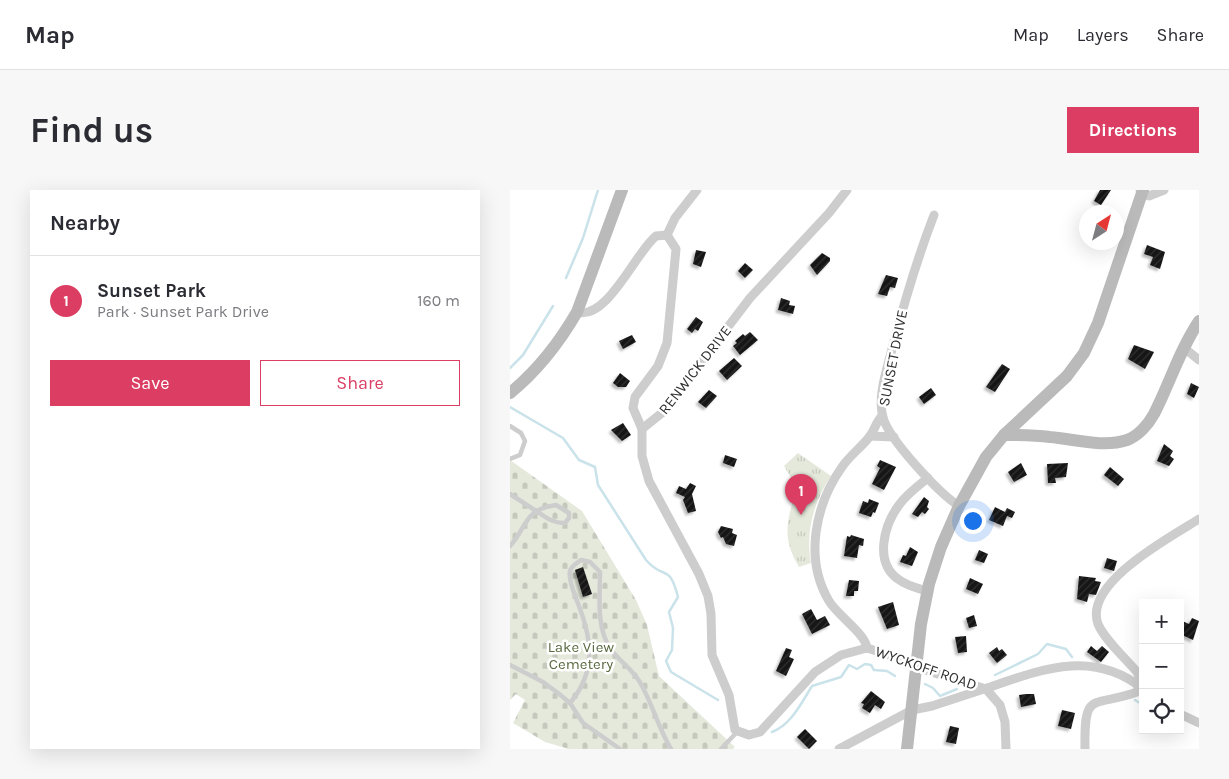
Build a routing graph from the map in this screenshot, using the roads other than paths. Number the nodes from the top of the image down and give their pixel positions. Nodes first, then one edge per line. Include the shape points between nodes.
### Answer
1 (622, 190) edge
2 (697, 190) edge
3 (847, 190) edge
4 (1164, 190) edge
5 (1141, 191) edge
6 (934, 214) dead end
7 (667, 235) junction
8 (577, 312) junction
9 (1199, 321) edge
10 (1183, 347) junction
11 (1199, 360) edge
12 (510, 393) edge
13 (882, 416) junction
14 (510, 426) edge
15 (642, 429) junction
16 (1004, 435) junction
17 (870, 436) junction
18 (894, 437) junction
19 (510, 459) edge
20 (928, 478) junction
21 (510, 494) edge
22 (959, 506) junction
23 (536, 511) junction
24 (1199, 519) edge
25 (510, 546) edge
26 (927, 591) junction
27 (868, 648) junction
28 (510, 665) edge
29 (916, 666) junction
30 (1139, 675) edge
31 (1139, 686) edge
32 (986, 688) junction
33 (1140, 689) edge
34 (570, 703) junction
35 (912, 710) junction
36 (1184, 716) edge
37 (1199, 723) edge
38 (737, 732) junction
39 (620, 749) edge
40 (671, 749) edge
41 (721, 749) edge
42 (839, 749) edge
43 (907, 749) edge
44 (1006, 749) edge
45 (1085, 749) edge

1 - 8 street
2 - 7 street
3 - 15 street, RENWICK DRIVE via 750,298 663,412
4 - 5 street via 1154,195
5 - 16 street via 1084,353 1067,376
6 - 13 street, SUNSET DRIVE via 903,308 884,388
7 - 8 street via 660,234 651,240 617,287 596,309 583,314
7 - 15 street, RENWICK DRIVE via 676,249 667,343 658,366 633,402
8 - 12 street via 541,363
9 - 10 street
10 - 11 street
10 - 16 street via 1154,414 1132,437 1101,442
13 - 17 street
13 - 18 street, SUNSET DRIVE
14 - 19 lane via 521,433 525,441 520,454
15 - 38 street via 642,456 649,481 708,596 712,655 729,695
16 - 22 street via 975,474
17 - 18 street
17 - 27 street via 847,460 829,489 818,520 816,542 816,565 825,593 837,612 865,640
18 - 20 street, SUNSET DRIVE
20 - 22 street, SUNSET DRIVE
20 - 26 street via 897,509 883,543 889,568 896,578
21 - 23 lane
22 - 26 street
23 - 23 lane via 558,524 569,518 569,513 556,505
23 - 25 lane via 526,519 518,538
24 - 30 street via 1131,564 1103,593 1098,604 1101,630
26 - 29 street
27 - 29 street, WYCKOFF ROAD
27 - 38 street, WYCKOFF ROAD via 841,655 815,672 760,732 749,735
28 - 34 lane via 543,682
29 - 32 street, WYCKOFF ROAD
29 - 35 street
31 - 32 street via 1112,670 1085,666 1040,670
32 - 35 street
32 - 44 street, WYCKOFF ROAD via 1000,705
33 - 45 street via 1099,701 1091,707 1084,722
34 - 39 lane via 583,723
34 - 40 lane via 584,683 589,664 585,621 571,585 571,568 581,560 590,562 600,572 599,602 610,648 630,667 642,686 658,727
35 - 42 street
35 - 43 street
36 - 37 street
38 - 41 lane

